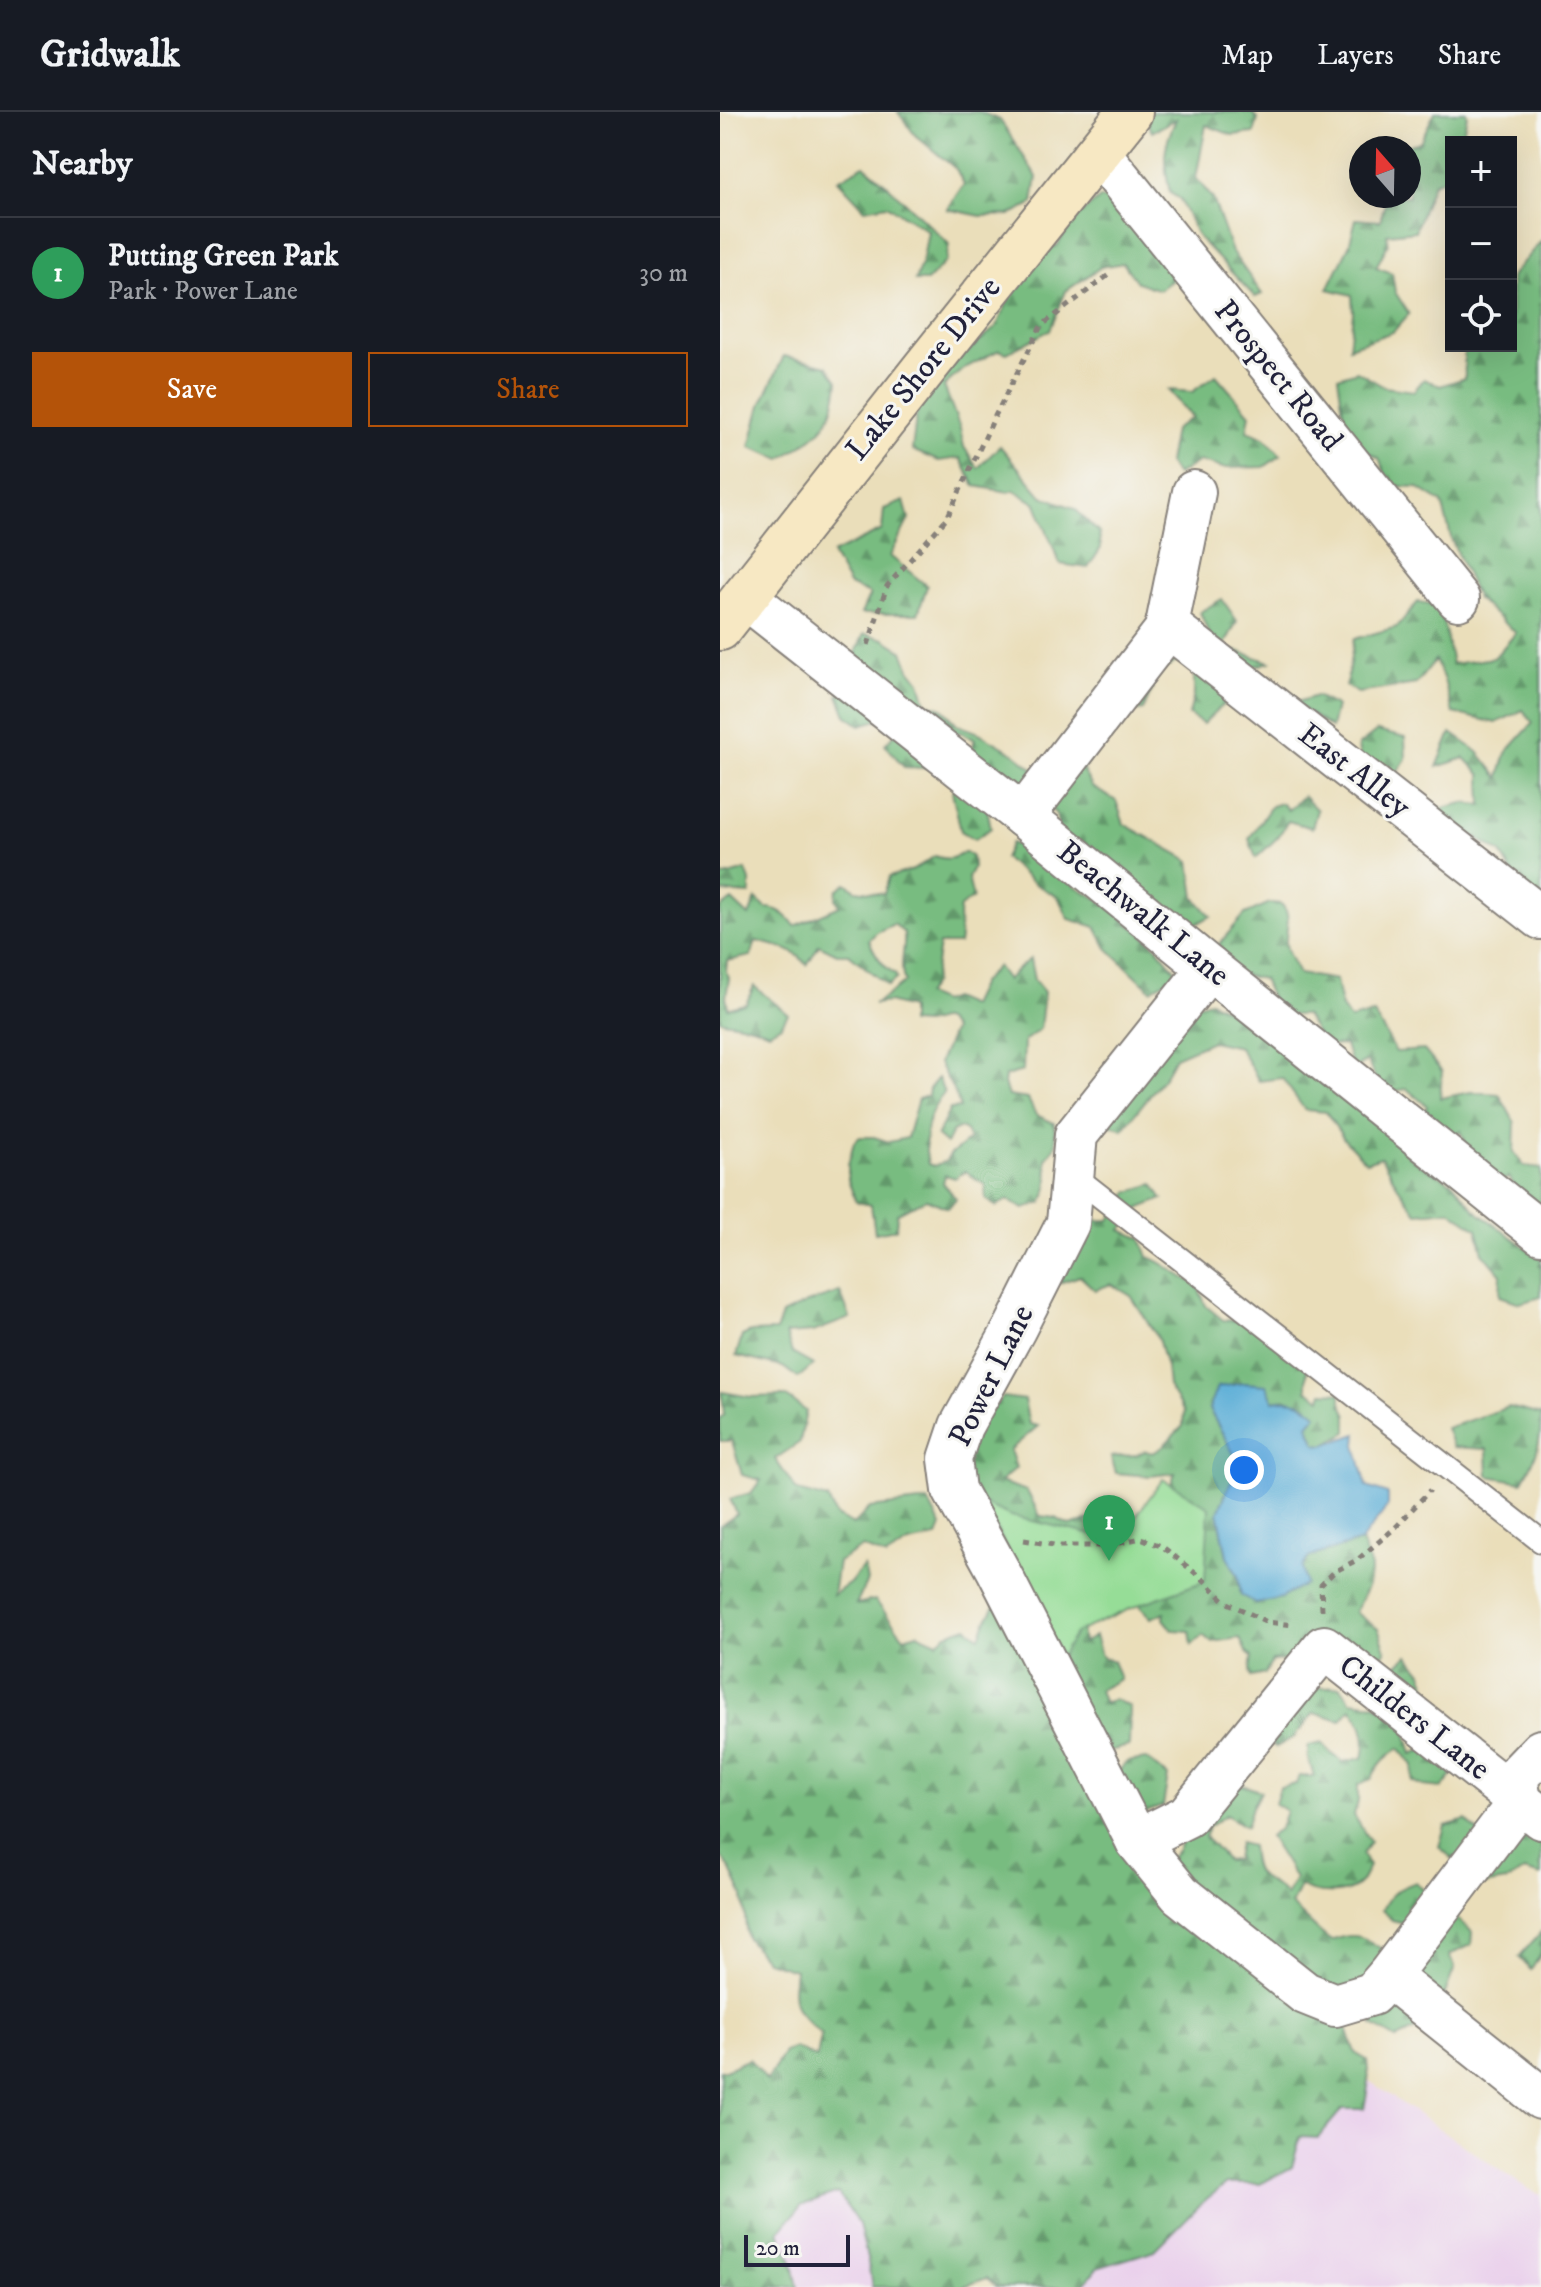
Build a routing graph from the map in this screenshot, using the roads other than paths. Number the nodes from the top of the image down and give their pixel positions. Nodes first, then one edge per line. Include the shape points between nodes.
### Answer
1 (1130, 112) edge
2 (1099, 153) junction
3 (1194, 492) dead end
4 (1458, 599) dead end
5 (732, 612) edge
6 (1167, 625) junction
7 (1023, 816) junction
8 (1541, 918) edge
9 (1209, 968) junction
10 (1073, 1175) junction
11 (1541, 1233) edge
12 (1541, 1541) edge
13 (1541, 1751) edge
14 (1531, 1810) edge
15 (1137, 1841) junction
16 (1388, 1976) junction
17 (1541, 2098) edge

1 - 2 street, Lake Shore Drive
2 - 4 street, Prospect Road
2 - 5 street, Lake Shore Drive
3 - 6 street
5 - 7 street, Beachwalk Lane via 856,684
6 - 7 street
6 - 8 street, East Alley
7 - 9 street, Beachwalk Lane
9 - 10 street, Power Lane via 1076,1135
9 - 11 street, Beachwalk Lane
10 - 12 lane
10 - 15 street, Power Lane via 1068,1223 961,1426 950,1459 954,1490
13 - 14 street via 1516,1777
14 - 15 street, Childers Lane via 1323,1635 1187,1816
14 - 16 street, Power Lane
15 - 16 street, Power Lane via 1180,1894 1305,1993 1335,2005 1372,1994
16 - 17 street

